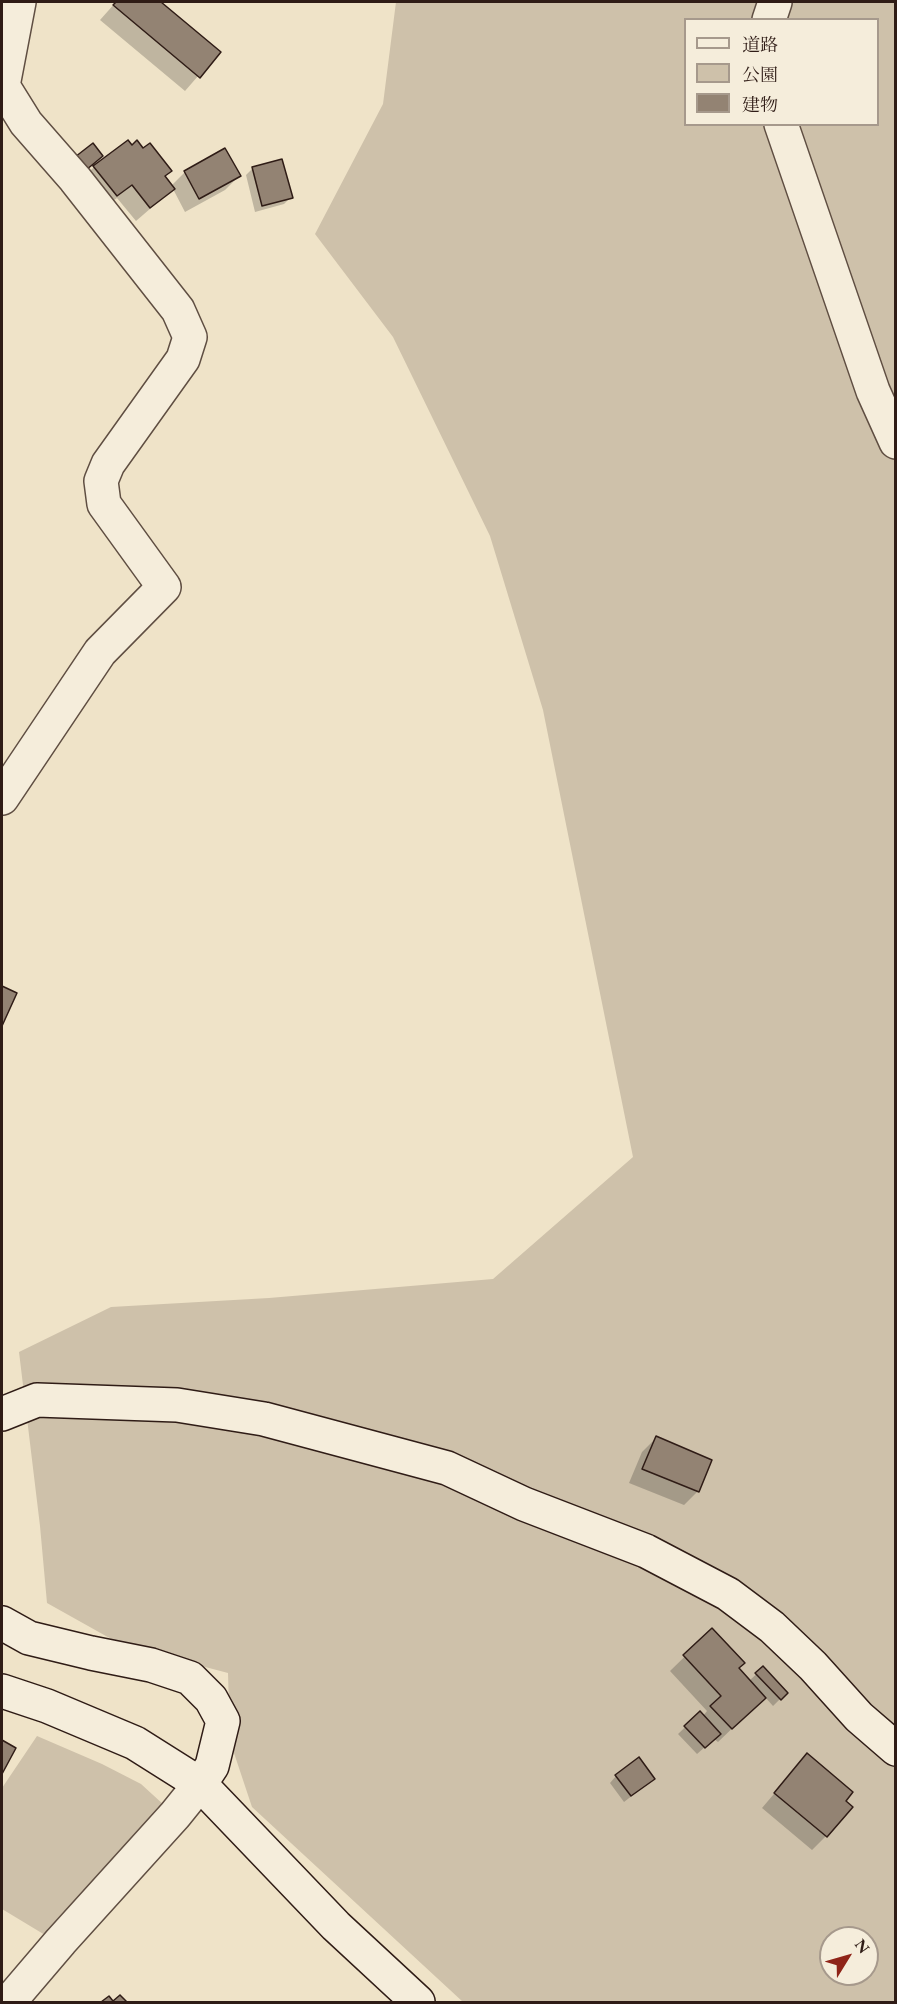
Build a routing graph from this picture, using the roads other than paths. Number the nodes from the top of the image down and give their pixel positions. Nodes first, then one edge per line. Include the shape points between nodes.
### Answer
1 (19, 2) edge
2 (775, 2) edge
3 (770, 18) edge
4 (782, 126) edge
5 (896, 442) edge
6 (2, 798) edge
7 (2, 1414) edge
8 (2, 1623) edge
9 (2, 1691) edge
10 (896, 1749) edge
11 (200, 1784) junction
12 (9, 2002) edge
13 (418, 2002) edge

1 - 6 street via 3,86 26,123 178,310 190,337 183,358 108,464 101,481 104,504 164,587 100,652
2 - 3 street
4 - 5 street via 873,391
7 - 10 street via 38,1400 177,1405 264,1419 447,1468 524,1504 646,1551 728,1594 772,1627
8 - 11 street via 29,1638 151,1665 190,1678 211,1699 223,1721 212,1766
9 - 11 street via 135,1743
11 - 12 street
11 - 13 street via 336,1926

